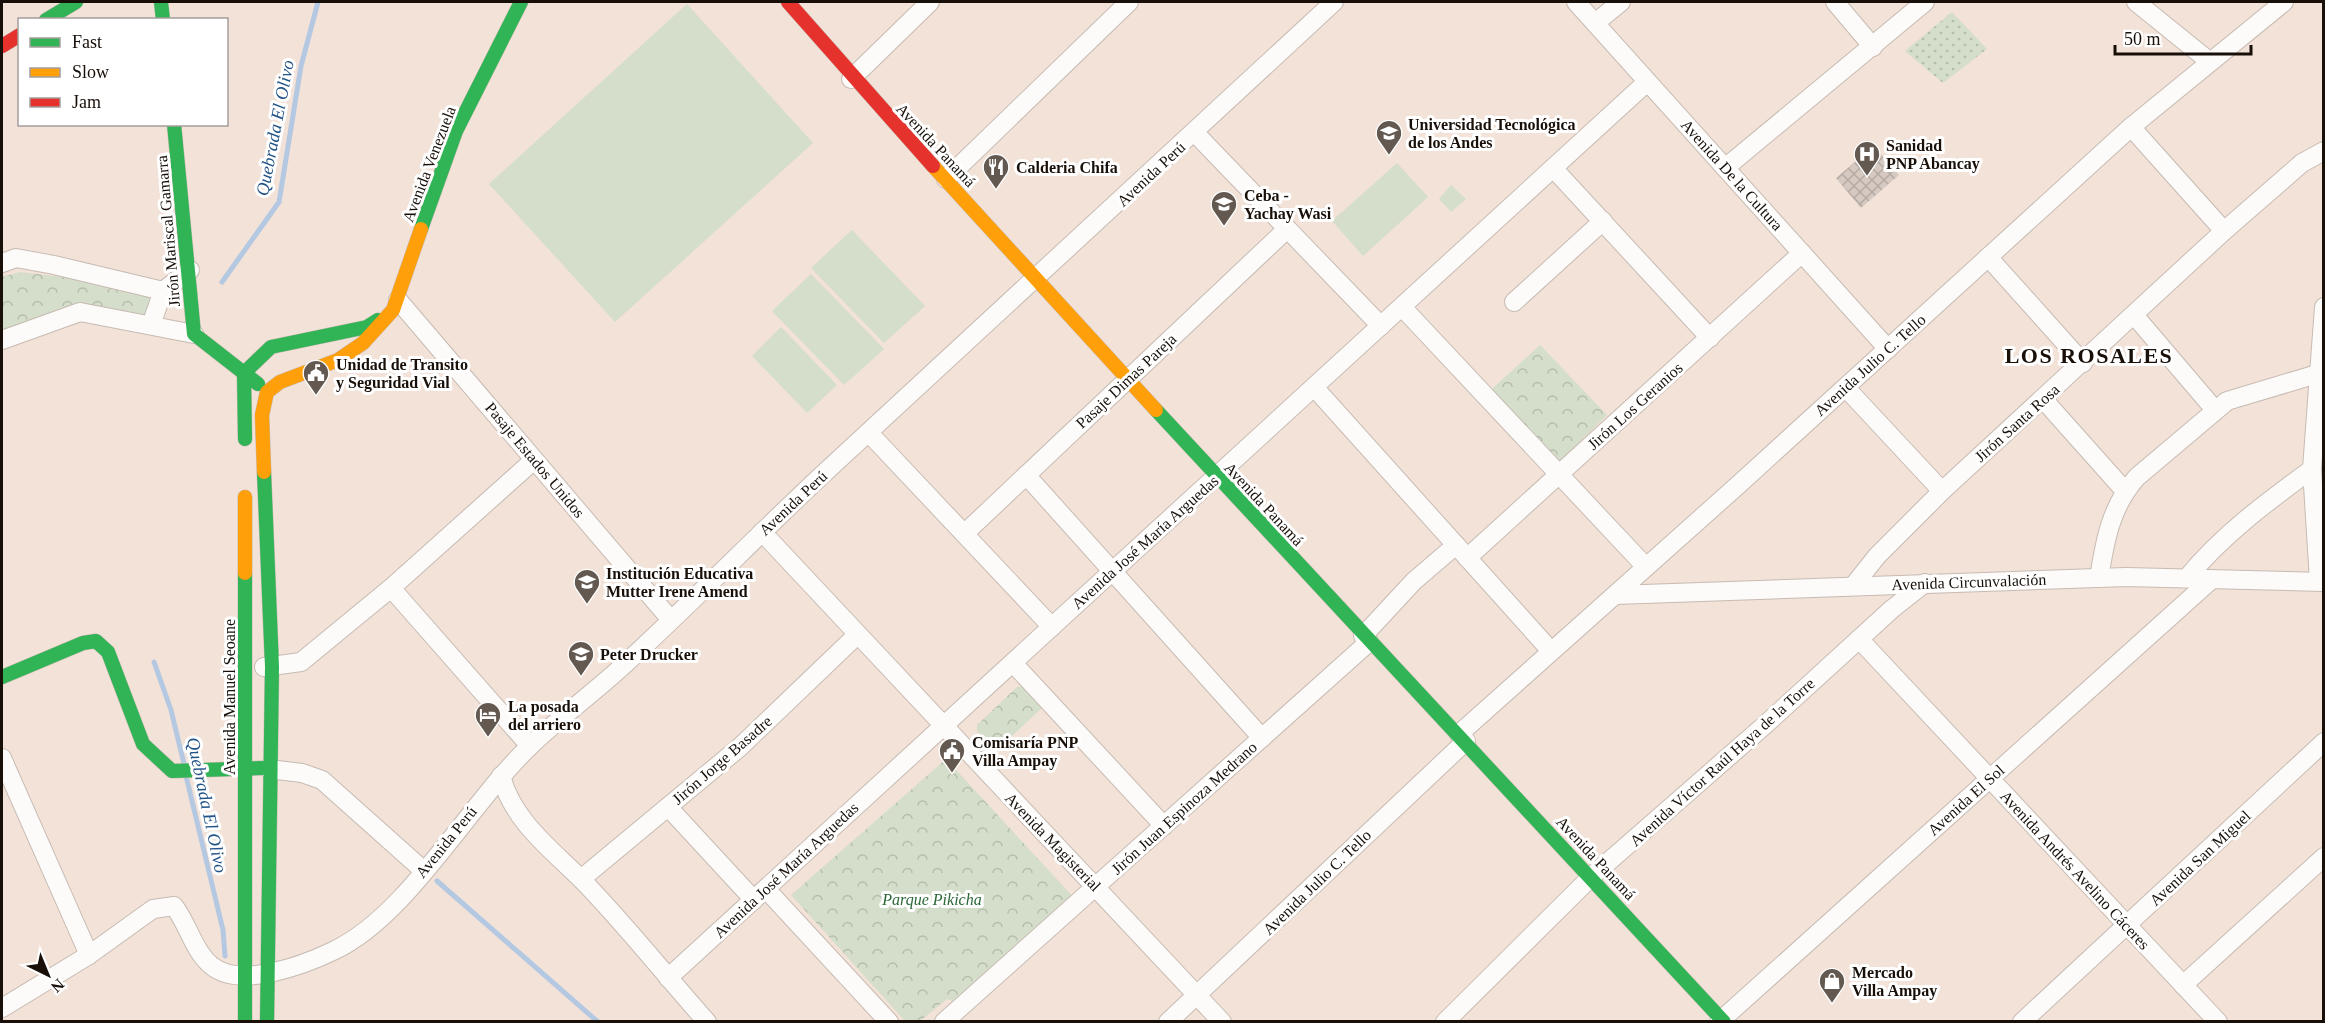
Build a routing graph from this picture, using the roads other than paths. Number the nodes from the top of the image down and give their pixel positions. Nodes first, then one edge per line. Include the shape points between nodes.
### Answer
1 (76, 2) edge
2 (161, 2) edge
3 (788, 2) edge
4 (930, 2) edge
5 (1129, 2) edge
6 (1335, 2) edge
7 (1576, 2) edge
8 (1621, 2) edge
9 (1835, 2) edge
10 (1925, 2) edge
11 (2136, 2) edge
12 (2284, 2) edge
13 (519, 3) edge
14 (49, 18) edge
15 (163, 18) edge
16 (1595, 23) junction
17 (18, 36) edge
18 (2, 46) edge
19 (1873, 47) junction
20 (2209, 61) junction
21 (851, 79) junction
22 (1647, 82) junction
23 (174, 126) edge
24 (2131, 127) junction
25 (1195, 133) junction
26 (2324, 151) edge
27 (1553, 168) junction
28 (1725, 168) junction
29 (946, 179) junction
30 (1603, 222) junction
31 (1287, 229) junction
32 (2224, 231) junction
33 (1802, 253) junction
34 (1988, 257) junction
35 (2, 263) edge
36 (190, 270) junction
37 (1036, 280) junction
38 (163, 291) junction
39 (1514, 302) dead end
40 (396, 305) junction
41 (1402, 307) junction
42 (2324, 307) edge
43 (2134, 315) junction
44 (151, 325) junction
45 (1381, 326) junction
46 (194, 334) junction
47 (1710, 338) junction
48 (2, 340) edge
49 (1888, 349) junction
50 (2083, 363) junction
51 (244, 373) junction
52 (2317, 374) junction
53 (1128, 380) junction
54 (1314, 387) junction
55 (1846, 388) junction
56 (267, 392) junction
57 (2043, 399) junction
58 (2215, 410) junction
59 (869, 434) junction
60 (245, 458) dead end
61 (534, 459) junction
62 (2312, 469) junction
63 (1559, 474) junction
64 (1026, 475) junction
65 (1217, 476) junction
66 (245, 481) dead end
67 (1941, 491) junction
68 (2125, 491) junction
69 (762, 532) junction
70 (965, 533) junction
71 (1461, 551) junction
72 (1646, 567) junction
73 (1112, 572) junction
74 (2099, 578) junction
75 (2187, 578) junction
76 (2212, 579) junction
77 (2321, 581) edge
78 (1925, 583) junction
79 (1854, 585) junction
80 (391, 588) junction
81 (1615, 595) junction
82 (671, 620) junction
83 (1052, 627) junction
84 (857, 634) junction
85 (1366, 639) junction
86 (1859, 639) junction
87 (1551, 651) junction
88 (1013, 663) junction
89 (245, 666) junction
90 (272, 667) junction
91 (2, 677) edge
92 (943, 727) junction
93 (1262, 738) junction
94 (1462, 738) junction
95 (2324, 742) edge
96 (530, 746) junction
97 (2, 758) edge
98 (245, 768) junction
99 (269, 769) junction
100 (501, 776) junction
101 (1989, 779) junction
102 (668, 807) junction
103 (1164, 826) junction
104 (2324, 856) edge
105 (424, 871) junction
106 (1591, 877) junction
107 (581, 879) junction
108 (1096, 887) junction
109 (760, 895) junction
110 (2127, 926) junction
111 (89, 955) junction
112 (244, 975) junction
113 (267, 975) junction
114 (668, 978) junction
115 (2183, 985) junction
116 (1197, 993) junction
117 (2, 1008) edge
118 (1722, 1021) edge
119 (245, 1022) edge
120 (267, 1022) edge
121 (707, 1022) edge
122 (889, 1022) edge
123 (944, 1022) edge
124 (1168, 1022) edge
125 (1222, 1022) edge
126 (1444, 1022) edge
127 (2022, 1022) edge
128 (2218, 1022) edge

1 - 14 main road
2 - 15 main road
3 - 21 main road, Avenida Panamá
4 - 21 street
5 - 29 street
6 - 25 street, Avenida Perú
7 - 16 street, Avenida De la Cultura
8 - 16 street
9 - 19 street
10 - 19 street
11 - 20 street
12 - 20 street, Avenida Julio C. Tello
13 - 40 main road, Avenida Venezuela via 456,131
16 - 22 street, Avenida De la Cultura
17 - 18 main road
19 - 28 street
20 - 24 street, Avenida Julio C. Tello
21 - 29 main road, Avenida Panamá
22 - 27 street, Avenida José María Arguedas
22 - 28 street, Avenida De la Cultura
23 - 36 main road, Jirón Mariscal Gamarra
24 - 32 street
24 - 34 street, Avenida Julio C. Tello
25 - 31 street
25 - 37 street, Avenida Perú
26 - 32 street, Jirón Santa Rosa via 2302,163
27 - 30 street
27 - 41 street, Avenida José María Arguedas
28 - 33 street, Avenida De la Cultura
29 - 37 main road, Avenida Panamá
30 - 39 street
30 - 47 street
31 - 45 street
31 - 53 street, Pasaje Dimas Pareja
32 - 43 street, Jirón Santa Rosa
33 - 47 street, Jirón Los Geranios
33 - 49 street, Avenida De la Cultura
34 - 49 street, Avenida Julio C. Tello
34 - 50 street
35 - 38 street via 16,258
36 - 38 street
36 - 46 main road, Jirón Mariscal Gamarra
37 - 53 main road, Avenida Panamá
37 - 59 street, Avenida Perú
38 - 44 street
40 - 51 main road via 367,327 271,347
40 - 56 main road, Avenida Venezuela via 363,343 338,360 280,382
40 - 61 street, Pasaje Estados Unidos
41 - 45 street, Avenida José María Arguedas
41 - 63 street
42 - 52 street
43 - 50 street, Jirón Santa Rosa
43 - 58 street
44 - 46 street
44 - 48 street via 80,312
45 - 54 street, Avenida José María Arguedas
46 - 51 main road
47 - 63 street, Jirón Los Geranios
49 - 55 street, Avenida Julio C. Tello
50 - 57 street, Jirón Santa Rosa
51 - 56 main road
51 - 60 main road
52 - 58 street via 2228,401
52 - 62 street
53 - 64 street, Pasaje Dimas Pareja
53 - 65 main road, Avenida Panamá
54 - 65 street, Avenida José María Arguedas
54 - 71 street
55 - 67 street
55 - 72 street, Avenida Julio C. Tello
56 - 90 main road via 262,415
57 - 67 street, Jirón Santa Rosa
57 - 68 street
58 - 68 street
59 - 69 street, Avenida Perú
59 - 70 street
61 - 80 street
61 - 82 street, Pasaje Estados Unidos
62 - 75 street via 2204,557
62 - 77 street
63 - 71 street, Jirón Los Geranios
63 - 72 street
64 - 70 street, Pasaje Dimas Pareja
64 - 73 street
65 - 73 street, Avenida José María Arguedas
65 - 85 main road, Avenida Panamá
66 - 89 main road, Avenida Manuel Seoane
67 - 79 street, Jirón Santa Rosa
68 - 74 street via 2112,514
69 - 82 street, Avenida Perú
69 - 84 street, Avenida Magisterial
70 - 83 street
71 - 85 street, Jirón Los Geranios via 1414,581
71 - 87 street
72 - 81 street, Avenida Julio C. Tello
73 - 83 street, Avenida José María Arguedas
73 - 93 street
74 - 75 street, Avenida Circunvalación
74 - 78 street, Avenida Circunvalación
75 - 76 street, Avenida Circunvalación
76 - 77 street, Avenida Circunvalación
76 - 101 street, Avenida El Sol
78 - 79 street, Avenida Circunvalación
78 - 86 street, Avenida Víctor Raúl Haya de la Torre
79 - 81 street, Avenida Circunvalación
80 - 90 street via 302,662
80 - 96 street
81 - 87 street, Avenida Julio C. Tello
82 - 96 street, Avenida Perú
83 - 88 street, Avenida José María Arguedas
84 - 92 street, Avenida Magisterial
84 - 102 street, Jirón Jorge Basadre via 740,747
85 - 93 street, Jirón Juan Espinoza Medrano
85 - 94 main road, Avenida Panamá
86 - 101 street, Avenida Andrés Avelino Cáceres
86 - 106 street, Avenida Víctor Raúl Haya de la Torre
87 - 94 street, Avenida Julio C. Tello
88 - 92 street, Avenida José María Arguedas
88 - 103 street
89 - 90 street
89 - 98 main road, Avenida Manuel Seoane
90 - 99 main road
91 - 98 main road via 96,641 108,652 144,744 172,771
92 - 108 street, Avenida Magisterial
92 - 109 street, Avenida José María Arguedas
93 - 103 street, Jirón Juan Espinoza Medrano
94 - 106 main road, Avenida Panamá
94 - 116 street, Avenida Julio C. Tello
95 - 110 street, Avenida San Miguel
96 - 100 street, Avenida Perú
97 - 111 street
98 - 99 main road
98 - 112 main road, Avenida Manuel Seoane
99 - 105 street via 322,780
99 - 113 main road
100 - 105 street, Avenida Perú
100 - 107 street via 505,791 529,827
101 - 110 street, Avenida Andrés Avelino Cáceres
101 - 118 street, Avenida El Sol
102 - 107 street, Jirón Jorge Basadre
102 - 109 street
103 - 108 street, Jirón Juan Espinoza Medrano
104 - 115 street
105 - 113 street, Avenida Perú via 358,937 312,960
106 - 118 main road, Avenida Panamá
106 - 126 street, Avenida Víctor Raúl Haya de la Torre
107 - 114 street
108 - 116 street, Avenida Magisterial
108 - 123 street, Jirón Juan Espinoza Medrano
109 - 114 street, Avenida José María Arguedas
109 - 122 street
110 - 115 street, Avenida Andrés Avelino Cáceres
110 - 127 street, Avenida San Miguel
111 - 112 street, Avenida Perú via 153,909 174,906 213,968
111 - 117 street
112 - 113 street, Avenida Perú
112 - 119 main road, Avenida Manuel Seoane
113 - 120 main road
114 - 121 street
115 - 128 street, Avenida Andrés Avelino Cáceres
116 - 124 street, Avenida Julio C. Tello
116 - 125 street, Avenida Magisterial

